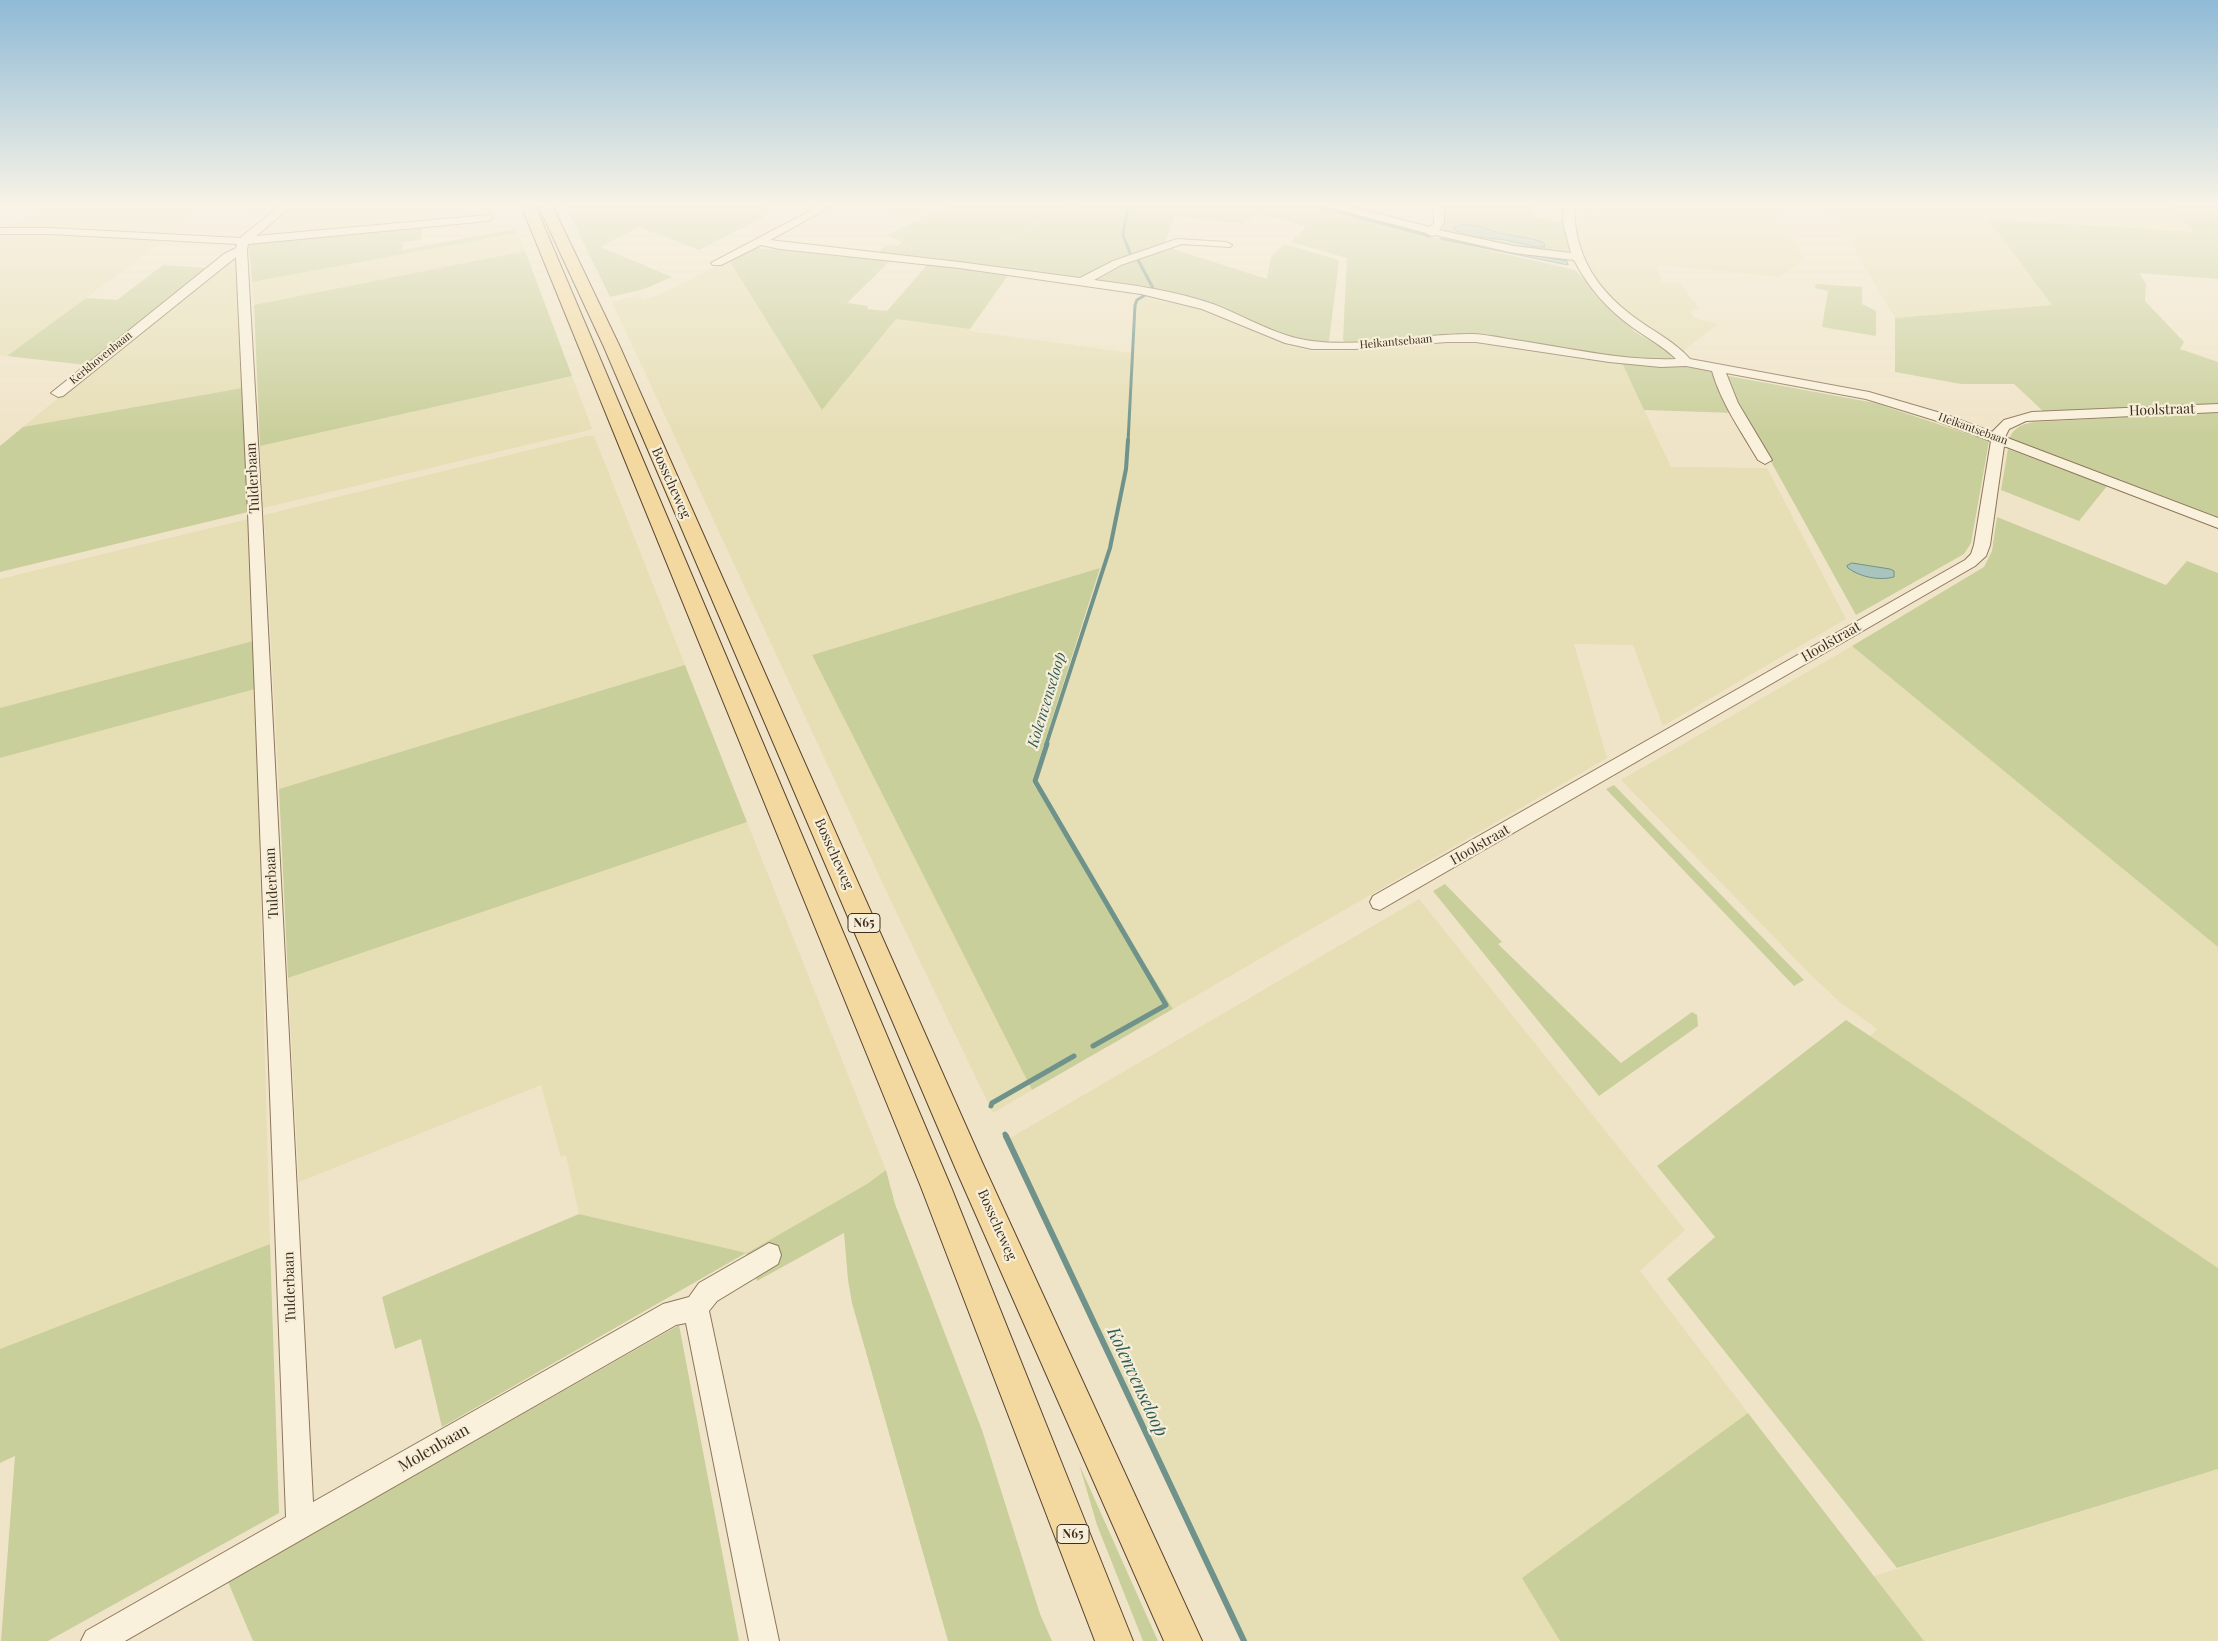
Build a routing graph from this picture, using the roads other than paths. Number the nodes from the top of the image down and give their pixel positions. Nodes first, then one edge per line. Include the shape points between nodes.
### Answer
1 (196, 282) edge
2 (244, 282) edge
3 (560, 282) edge
4 (581, 282) edge
5 (1079, 282) edge
6 (1082, 282) joint
7 (1593, 282) edge
8 (1686, 362) junction
9 (1718, 368) junction
10 (58, 393) dead end
11 (2218, 408) edge
12 (1999, 438) junction
13 (1766, 460) dead end
14 (2218, 523) edge
15 (1380, 902) dead end
16 (769, 1255) dead end
17 (696, 1308) junction
18 (300, 1524) junction
19 (96, 1641) edge
20 (764, 1641) edge
21 (1114, 1641) edge
22 (1183, 1641) edge

1 - 10 street, Kerkhovenbaan
2 - 18 street, Tulderbaan
3 - 21 main road, Bosscheweg / N65 via 936,1187
4 - 22 main road, Bosscheweg / N65 via 968,1163
5 - 6 street, Heikantsebaan
6 - 8 street, Heikantsebaan via 1134,289 1196,303 1289,340 1312,345 1354,346 1466,337 1661,364
7 - 8 street via 1611,303 1674,348
8 - 9 street, Heikantsebaan
9 - 12 street, Heikantsebaan via 1869,396
9 - 13 street via 1732,402
11 - 12 street, Hoolstraat via 2046,414 2018,418 1999,431
12 - 14 street, Heikantsebaan
12 - 15 street, Hoolstraat via 1982,544 1978,556 1970,563
16 - 17 street via 708,1292
17 - 18 street, Molenbaan via 672,1312
17 - 20 street
18 - 19 street, Molenbaan

